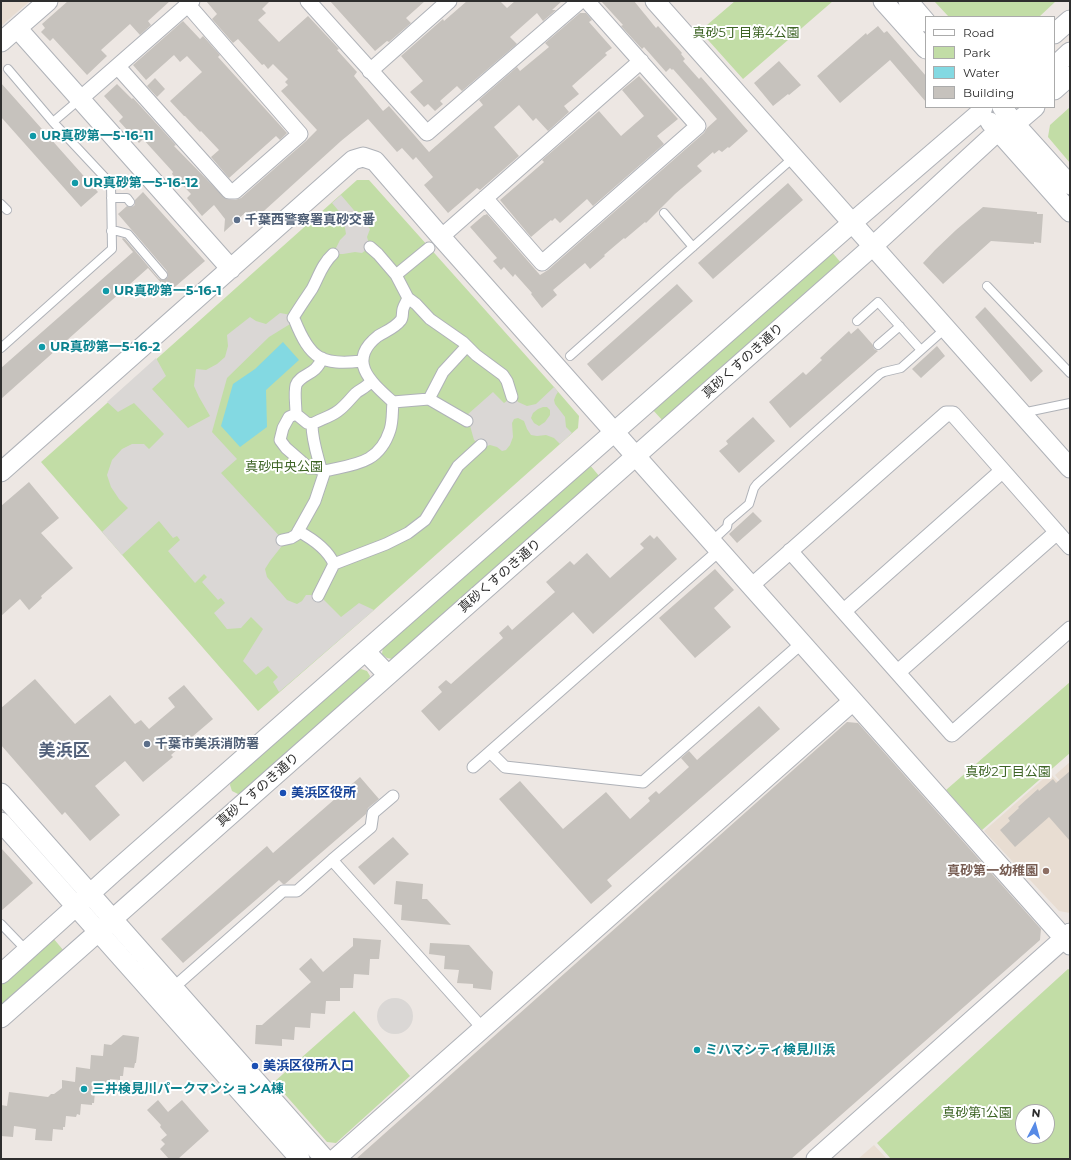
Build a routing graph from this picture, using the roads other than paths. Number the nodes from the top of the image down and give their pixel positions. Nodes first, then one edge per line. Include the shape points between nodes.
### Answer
1 (48, 1) edge
2 (449, 1) edge
3 (580, 1) edge
4 (587, 1) edge
5 (655, 1) edge
6 (883, 1) edge
7 (908, 1) edge
8 (190, 3) edge
9 (314, 3) edge
10 (1070, 20) edge
11 (925, 21) edge
12 (17, 28) junction
13 (1055, 33) edge
14 (1, 42) edge
15 (925, 48) edge
16 (1070, 52) edge
17 (641, 61) junction
18 (1055, 66) edge
19 (118, 67) junction
20 (8, 69) dead end
21 (370, 71) junction
22 (1070, 76) edge
23 (1055, 89) edge
24 (80, 99) junction
25 (1030, 108) edge
26 (981, 109) edge
27 (1008, 112) edge
28 (53, 122) junction
29 (998, 131) junction
30 (794, 157) junction
31 (1070, 185) edge
32 (111, 198) junction
33 (485, 198) junction
34 (130, 202) dead end
35 (1070, 212) edge
36 (664, 213) dead end
37 (852, 222) junction
38 (112, 232) junction
39 (435, 242) junction
40 (873, 246) junction
41 (370, 247) dead end
42 (693, 247) junction
43 (333, 254) dead end
44 (231, 268) junction
45 (163, 275) dead end
46 (396, 275) junction
47 (987, 286) dead end
48 (408, 298) junction
49 (857, 321) dead end
50 (900, 326) junction
51 (946, 328) junction
52 (878, 345) dead end
53 (467, 346) junction
54 (1, 348) edge
55 (921, 350) junction
56 (570, 356) dead end
57 (322, 358) junction
58 (362, 361) junction
59 (1070, 373) edge
60 (371, 381) junction
61 (512, 397) dead end
62 (428, 399) junction
63 (393, 402) junction
64 (1070, 403) edge
65 (1021, 413) junction
66 (296, 414) junction
67 (467, 420) dead end
68 (312, 424) junction
69 (614, 432) junction
70 (481, 445) dead end
71 (636, 456) junction
72 (1070, 468) edge
73 (323, 470) junction
74 (1002, 471) junction
75 (1, 472) edge
76 (298, 531) junction
77 (1057, 532) junction
78 (282, 540) dead end
79 (1070, 547) edge
80 (712, 549) junction
81 (790, 551) junction
82 (334, 564) junction
83 (751, 586) junction
84 (318, 596) dead end
85 (844, 611) junction
86 (1070, 629) edge
87 (795, 649) dead end
88 (366, 651) junction
89 (898, 672) junction
90 (388, 675) junction
91 (853, 700) junction
92 (490, 752) junction
93 (473, 767) dead end
94 (1, 793) edge
95 (393, 796) dead end
96 (1, 822) edge
97 (332, 860) junction
98 (90, 894) junction
99 (76, 906) junction
100 (112, 919) junction
101 (1, 924) edge
102 (98, 931) junction
103 (1068, 939) edge
104 (27, 951) junction
105 (1, 974) edge
106 (181, 981) dead end
107 (1, 1018) edge
108 (476, 1021) dead end
109 (300, 1159) edge
110 (325, 1159) edge
111 (335, 1159) edge
112 (816, 1159) edge

1 - 12 street
2 - 21 street
3 - 21 street via 428,134
4 - 17 street
5 - 30 street
6 - 15 street
7 - 11 street
8 - 19 street
8 - 19 street via 300,134 235,191 229,191
9 - 21 street
10 - 13 street
12 - 14 street
12 - 24 street
16 - 18 street
17 - 33 street
17 - 33 street via 698,126 542,263
19 - 24 street
20 - 28 lane
22 - 23 street
24 - 28 lane
24 - 44 street
25 - 27 street
26 - 27 street
26 - 29 street
26 - 37 street
27 - 29 street
27 - 31 street
28 - 32 lane via 111,184
29 - 35 street
29 - 40 street, 真砂くすのき通り
30 - 37 street
30 - 42 lane
32 - 34 lane via 127,198
32 - 38 lane
33 - 39 street
36 - 42 lane
37 - 40 street
37 - 69 street
38 - 45 lane via 128,234
38 - 54 lane via 112,249
39 - 44 street via 375,161 363,157 354,160
39 - 46 street
39 - 69 street
40 - 51 street
40 - 71 street, 真砂くすのき通り
41 - 46 street
42 - 56 lane
43 - 57 street via 324,264 294,319 308,348 317,357
44 - 75 street
46 - 48 street
47 - 59 lane
48 - 53 street via 430,319
48 - 58 street via 402,319 371,342
49 - 50 lane via 878,302
50 - 52 lane
50 - 55 lane
51 - 55 lane
51 - 65 street
53 - 61 street via 476,356 503,375
53 - 62 street via 443,372
55 - 80 lane via 901,368 880,374 757,484 749,504 728,522
57 - 58 street via 330,361
57 - 66 street via 316,370 296,385
58 - 60 street
60 - 63 street
60 - 68 street via 338,411
62 - 63 street
62 - 67 street
63 - 73 street via 390,429 376,455 364,462
64 - 65 lane
65 - 72 street
66 - 68 street
66 - 73 street via 289,417 280,440 309,468
68 - 73 street via 314,443
69 - 71 street
69 - 88 street
70 - 82 street via 458,466 424,520 408,533
71 - 80 street
71 - 90 street, 真砂くすのき通り
73 - 76 street via 315,502
74 - 77 street
74 - 81 street via 953,414 946,414
74 - 85 street
76 - 78 street via 291,538
76 - 82 street via 320,546
77 - 79 street
77 - 89 street
80 - 83 street
80 - 92 street
81 - 83 street
81 - 85 street
82 - 84 street
83 - 91 street
85 - 89 street
86 - 89 street via 952,734
87 - 92 street via 643,782 505,767
88 - 90 street
88 - 98 street
90 - 100 street, 真砂くすのき通り
91 - 103 street
91 - 111 street
92 - 93 street
94 - 98 street
95 - 97 street via 374,814 371,827
96 - 99 street
97 - 106 street via 297,891 283,891
97 - 108 street
98 - 99 street
98 - 100 street
99 - 102 street
99 - 104 street
100 - 102 street, 真砂くすのき通り
100 - 110 street
101 - 104 lane
102 - 107 street, 真砂くすのき通り
102 - 109 street
103 - 112 street
104 - 105 street

